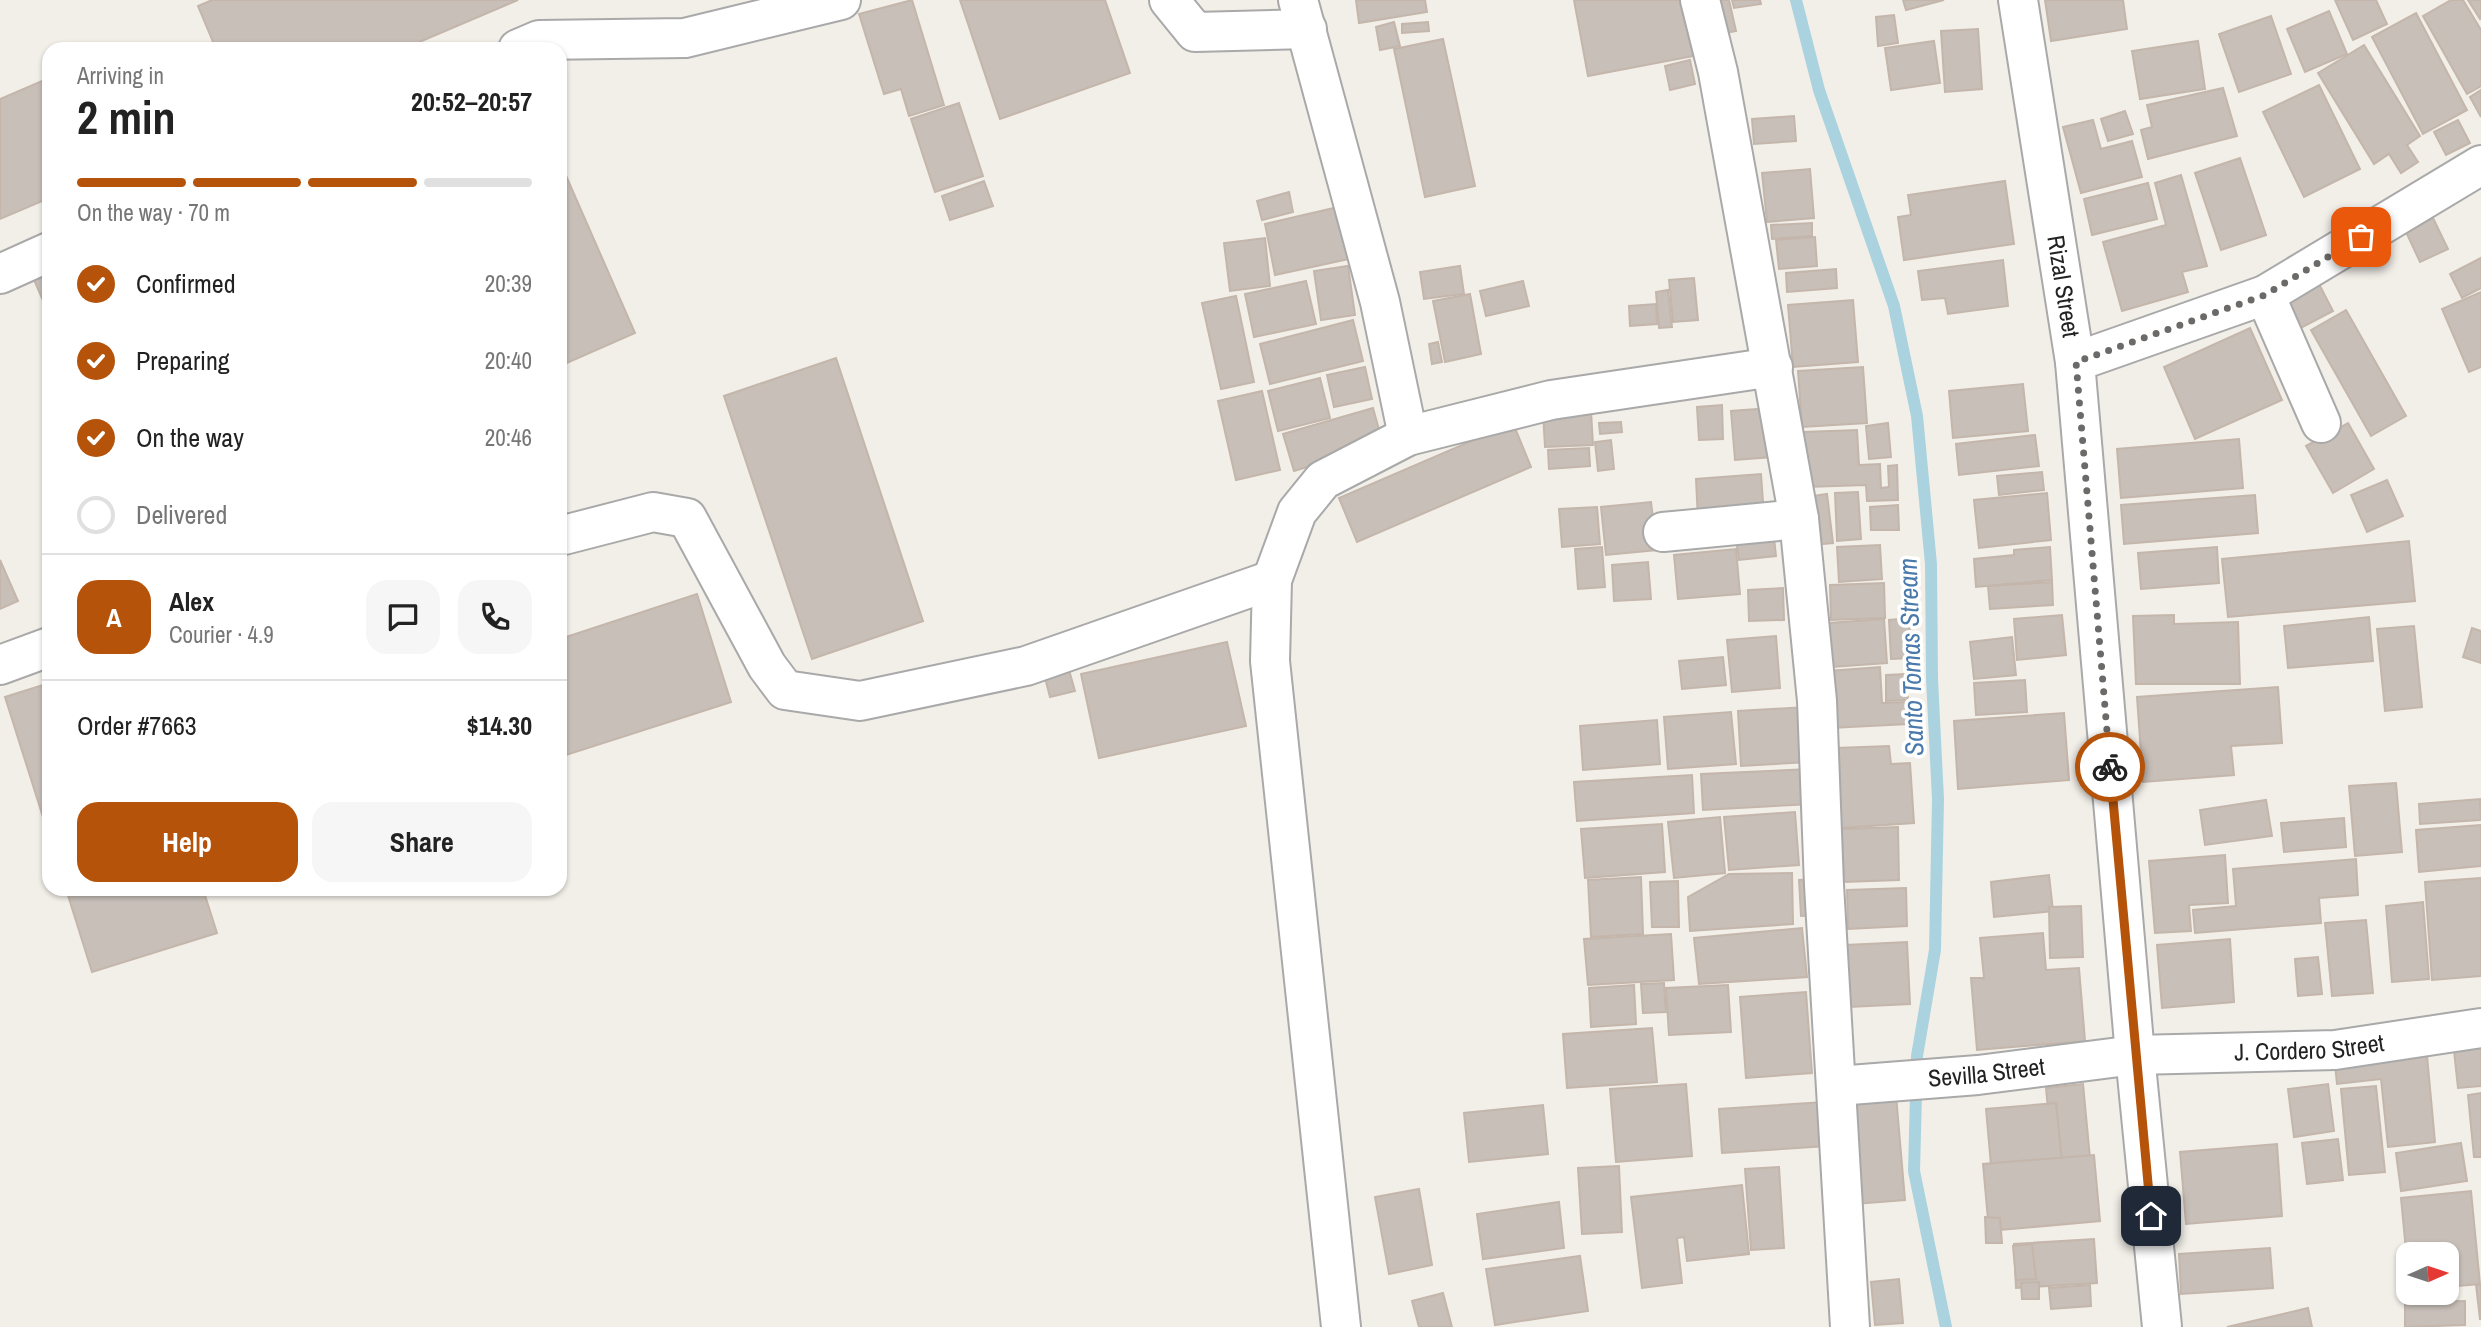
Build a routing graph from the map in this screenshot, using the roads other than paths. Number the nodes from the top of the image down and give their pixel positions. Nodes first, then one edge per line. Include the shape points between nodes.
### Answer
1 (841, 0) edge
2 (1169, 0) edge
3 (1700, 0) edge
4 (2018, 0) edge
5 (1302, 14) edge
6 (534, 42) edge
7 (2481, 165) edge
8 (42, 255) edge
9 (0, 274) edge
10 (2265, 295) junction
11 (2076, 362) junction
12 (1773, 368) junction
13 (2321, 424) dead end
14 (1408, 436) junction
15 (1799, 519) junction
16 (1663, 533) dead end
17 (567, 534) edge
18 (1272, 580) junction
19 (42, 650) edge
20 (0, 665) edge
21 (2481, 1028) edge
22 (2135, 1055) junction
23 (1838, 1086) junction
24 (1341, 1327) edge
25 (1850, 1327) edge
26 (2162, 1327) edge

1 - 6 street via 685,38
2 - 5 street via 1195,32
3 - 12 street via 1718,72
4 - 11 street, Rizal Street
5 - 14 street via 1380,302
7 - 10 street
8 - 9 street
10 - 11 street
10 - 13 street
11 - 22 street, Rizal Street
12 - 14 street via 1551,400
12 - 15 street
14 - 18 street via 1324,481 1297,512
15 - 16 street
15 - 23 street via 1817,701
17 - 18 street via 653,512 687,518 767,666 785,690 860,701 1026,666
18 - 24 street via 1270,661
19 - 20 street
21 - 22 street, J. Cordero Street via 2334,1050
22 - 23 street, Sevilla Street via 1978,1075
22 - 26 street, Rizal Street
23 - 25 street

